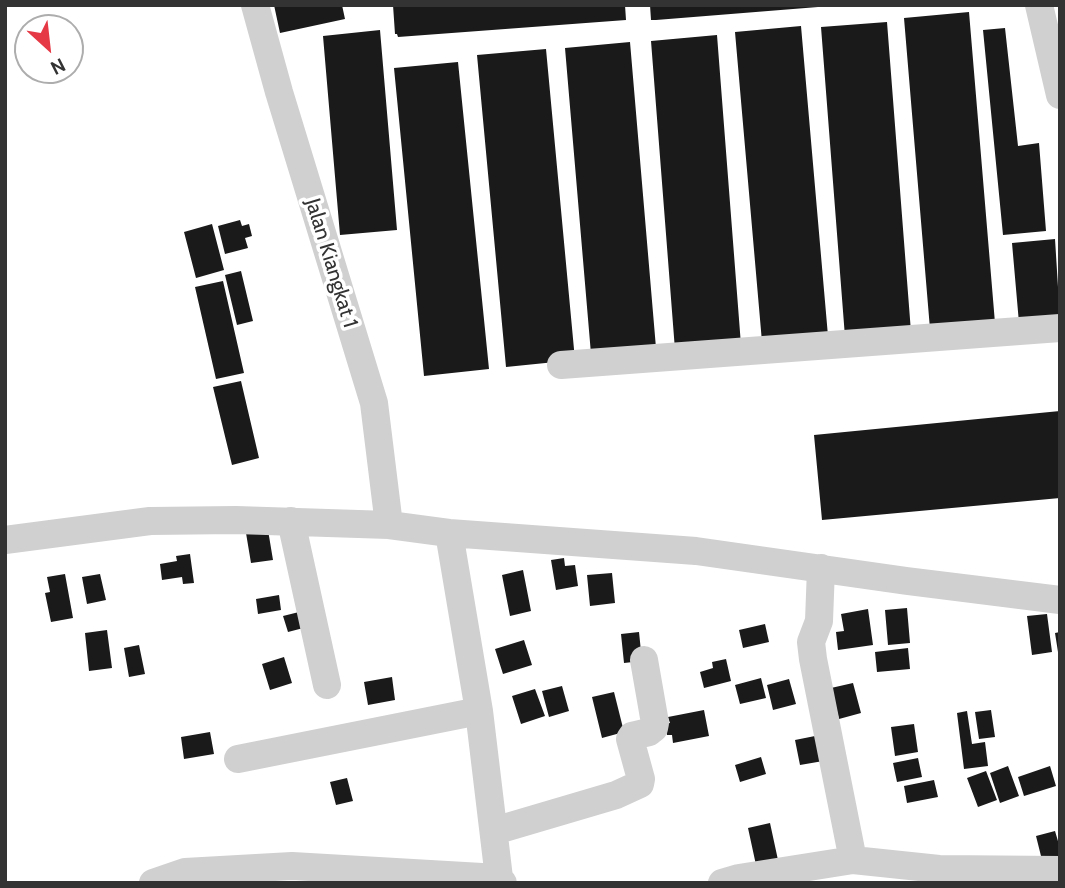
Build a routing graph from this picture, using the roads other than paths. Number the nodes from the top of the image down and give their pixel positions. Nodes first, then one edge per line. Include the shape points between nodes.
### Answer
1 (255, 5) edge
2 (1040, 5) edge
3 (1060, 95) edge
4 (1060, 328) edge
5 (561, 365) dead end
6 (291, 521) junction
7 (389, 525) junction
8 (449, 533) junction
9 (5, 540) edge
10 (821, 568) junction
11 (1060, 600) edge
12 (644, 660) dead end
13 (327, 685) dead end
14 (479, 711) junction
15 (238, 759) dead end
16 (494, 831) junction
17 (853, 860) junction
18 (1060, 870) edge
19 (940, 876) edge
20 (501, 880) edge
21 (153, 883) edge
22 (722, 883) edge

1 - 7 street, Jalan Kiangkat 1 via 374,403
2 - 3 street
4 - 5 street
6 - 7 street
6 - 9 street via 150,520
6 - 13 street
7 - 8 street
8 - 10 street via 696,551
8 - 14 street
10 - 11 street
10 - 17 street via 819,621 811,642
12 - 16 street via 655,723 649,732 630,739 640,784
14 - 15 street
14 - 16 street
16 - 20 street
17 - 19 street
17 - 22 street
18 - 19 street
20 - 21 street via 292,866 185,872

